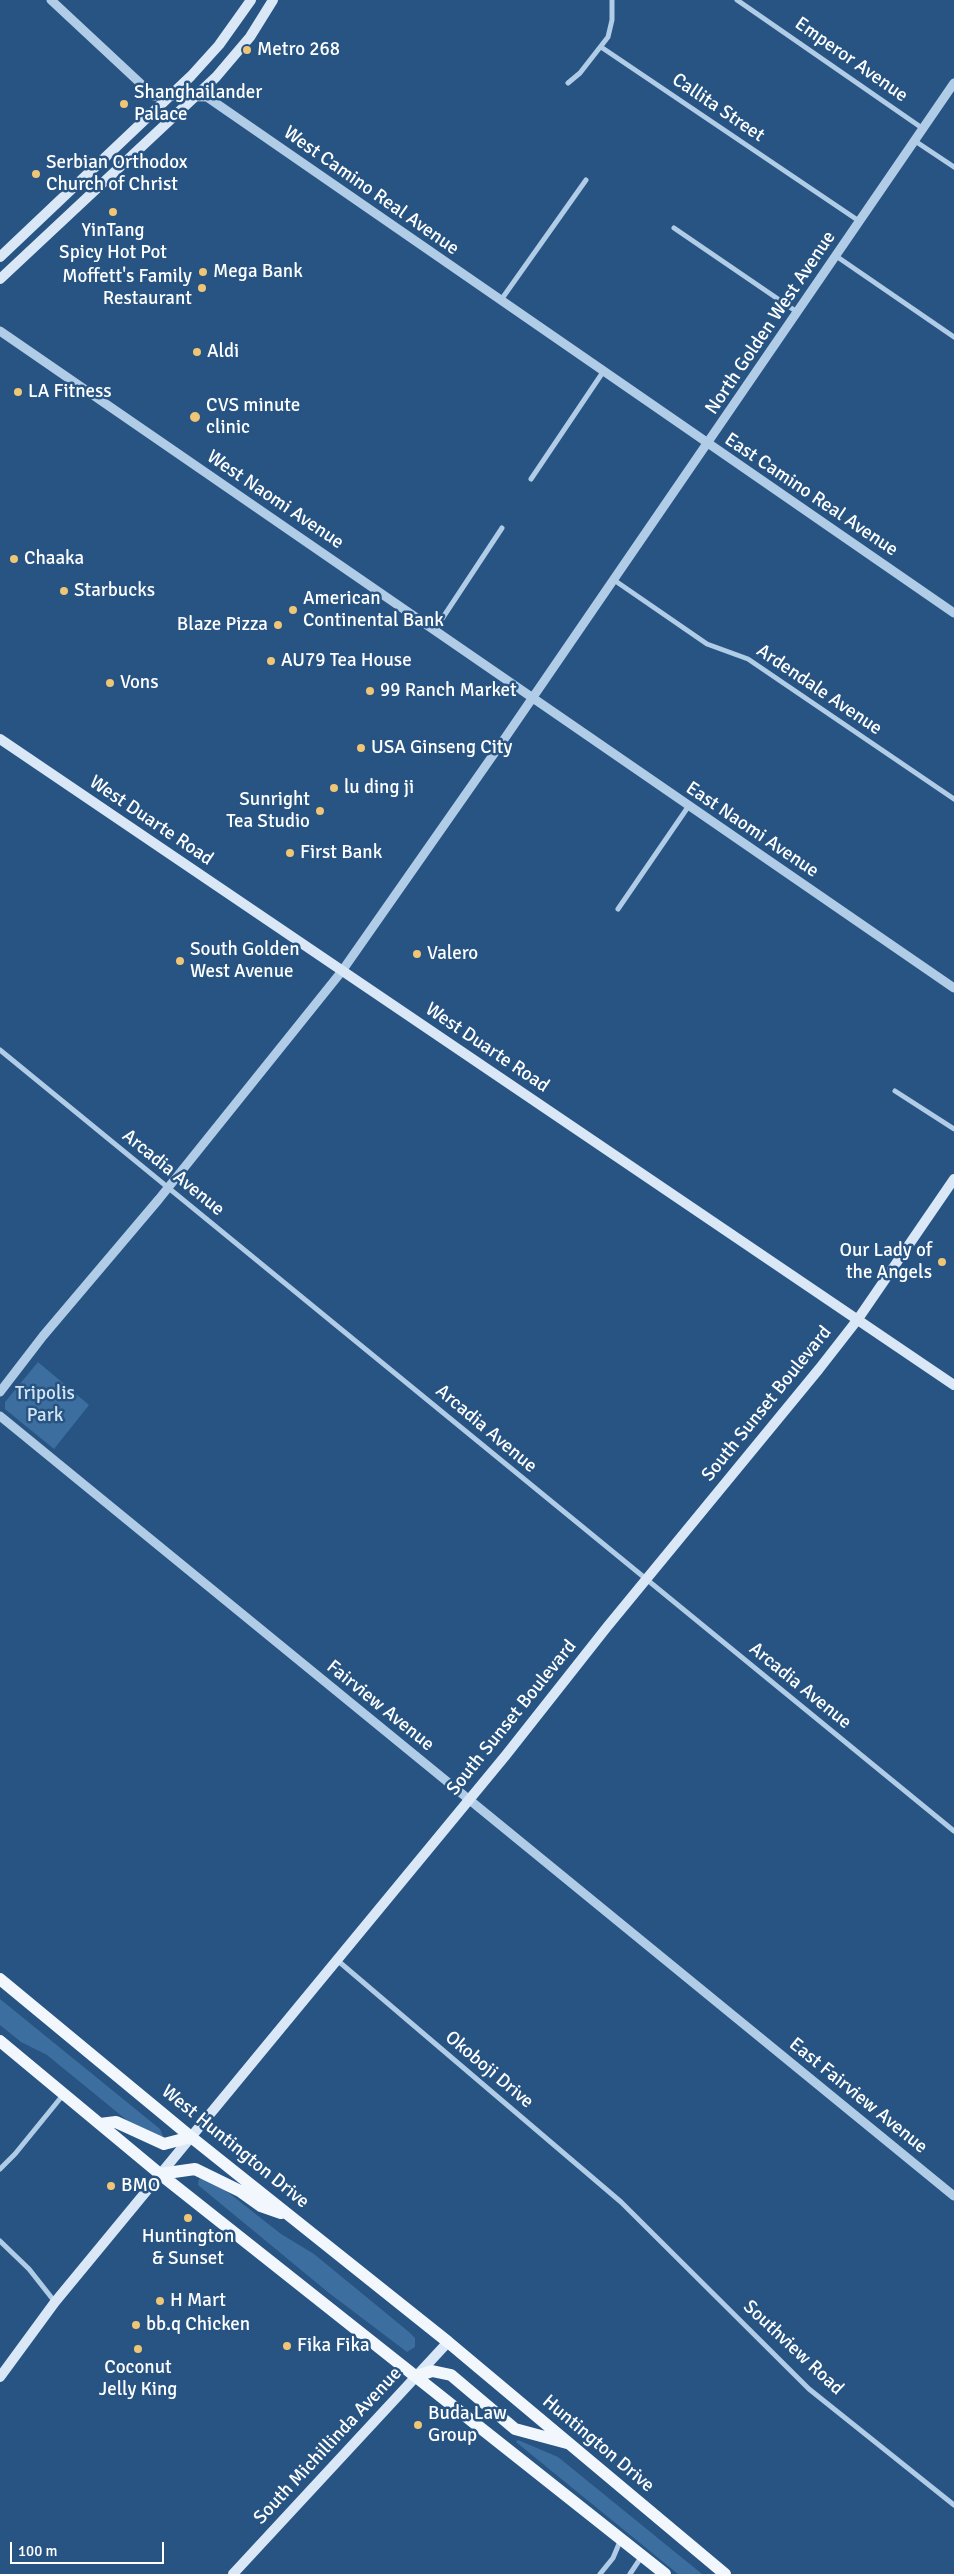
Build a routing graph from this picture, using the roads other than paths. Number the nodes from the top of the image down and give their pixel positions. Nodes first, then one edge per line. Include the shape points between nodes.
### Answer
1 (51, 0) edge
2 (251, 0) edge
3 (273, 0) edge
4 (612, 0) edge
5 (737, 0) edge
6 (601, 47) junction
7 (568, 83) dead end
8 (954, 83) edge
9 (170, 96) junction
10 (192, 98) junction
11 (922, 128) junction
12 (915, 141) junction
13 (954, 167) edge
14 (586, 180) dead end
15 (859, 222) junction
16 (674, 228) dead end
17 (836, 256) junction
18 (0, 257) edge
19 (0, 279) edge
20 (501, 300) junction
21 (798, 312) junction
22 (0, 331) edge
23 (552, 335) joint
24 (954, 337) edge
25 (603, 372) junction
26 (708, 443) junction
27 (531, 479) dead end
28 (502, 528) dead end
29 (614, 580) junction
30 (954, 612) edge
31 (434, 632) junction
32 (532, 698) junction
33 (0, 739) edge
34 (954, 798) edge
35 (688, 807) junction
36 (618, 909) dead end
37 (342, 971) junction
38 (954, 988) edge
39 (0, 1050) edge
40 (895, 1090) dead end
41 (954, 1128) edge
42 (954, 1179) edge
43 (167, 1188) junction
44 (858, 1319) junction
45 (954, 1385) edge
46 (0, 1392) edge
47 (0, 1416) edge
48 (646, 1579) junction
49 (469, 1800) junction
50 (954, 1831) edge
51 (337, 1960) junction
52 (0, 1979) edge
53 (741, 2022) joint
54 (0, 2041) edge
55 (64, 2094) junction
56 (100, 2124) junction
57 (191, 2137) junction
58 (0, 2169) edge
59 (160, 2174) junction
60 (954, 2196) edge
61 (622, 2202) joint
62 (290, 2216) junction
63 (0, 2241) edge
64 (55, 2302) junction
65 (448, 2342) junction
66 (417, 2376) junction
67 (0, 2377) edge
68 (569, 2444) junction
69 (954, 2504) edge
70 (622, 2539) junction
71 (642, 2556) junction
72 (234, 2574) edge
73 (600, 2574) edge
74 (630, 2574) edge
75 (665, 2574) edge
76 (725, 2574) edge

1 - 9 street, West Camino Real Avenue via 154,96
2 - 9 main road via 219,45
3 - 10 main road via 250,37 216,77
4 - 6 street via 611,29
5 - 11 street, Emperor Avenue
6 - 7 street
6 - 15 street, Callita Street
8 - 11 street, North Golden West Avenue
9 - 10 street, West Camino Real Avenue
9 - 18 main road
10 - 19 main road
10 - 20 street, West Camino Real Avenue via 207,97
11 - 12 street, North Golden West Avenue
12 - 13 street
12 - 15 street, North Golden West Avenue
14 - 20 street
15 - 17 street, North Golden West Avenue
16 - 21 street
17 - 21 street, North Golden West Avenue
17 - 24 street
20 - 23 street, West Camino Real Avenue
21 - 26 street, North Golden West Avenue
22 - 31 street, West Naomi Avenue via 381,592
23 - 25 street, East Camino Real Avenue
25 - 26 street, East Camino Real Avenue
25 - 27 street
26 - 29 street, North Golden West Avenue
26 - 30 street, East Camino Real Avenue
28 - 31 street
29 - 32 street
29 - 34 street, Ardendale Avenue via 707,644 748,659
31 - 32 street, West Naomi Avenue
32 - 35 street, East Naomi Avenue
32 - 37 street
33 - 37 main road, West Duarte Road
35 - 36 street
35 - 38 street, East Naomi Avenue
37 - 43 street
37 - 44 main road, West Duarte Road
39 - 43 street, Arcadia Avenue
40 - 41 street
42 - 44 main road, South Sunset Boulevard
43 - 46 street
43 - 48 street, Arcadia Avenue
44 - 45 main road, West Duarte Road
44 - 48 main road, South Sunset Boulevard
47 - 49 street, Fairview Avenue
48 - 49 main road, South Sunset Boulevard
48 - 50 street, Arcadia Avenue
49 - 51 main road, South Sunset Boulevard
49 - 53 street, Fairview Avenue
51 - 57 main road, South Sunset Boulevard
51 - 61 street, Okoboji Drive
52 - 57 main road, West Huntington Drive
53 - 60 street, East Fairview Avenue
54 - 55 main road
55 - 56 main road
55 - 58 street
56 - 57 main road via 116,2122 164,2144
56 - 59 main road
57 - 59 main road, South Sunset Boulevard
57 - 62 main road, West Huntington Drive
59 - 62 main road via 195,2169 261,2206
59 - 64 main road, South Sunset Boulevard
59 - 66 main road
61 - 69 street, Southview Road via 809,2389
62 - 65 main road, West Huntington Drive
63 - 64 street via 29,2269
64 - 67 main road, South Sunset Boulevard
65 - 66 main road, South Michillinda Avenue
65 - 68 main road, Huntington Drive
66 - 68 main road via 432,2371 451,2375 515,2429
66 - 70 main road
66 - 72 main road, South Michillinda Avenue
68 - 76 main road, Huntington Drive
70 - 71 main road
70 - 73 street
71 - 74 street
71 - 75 main road

